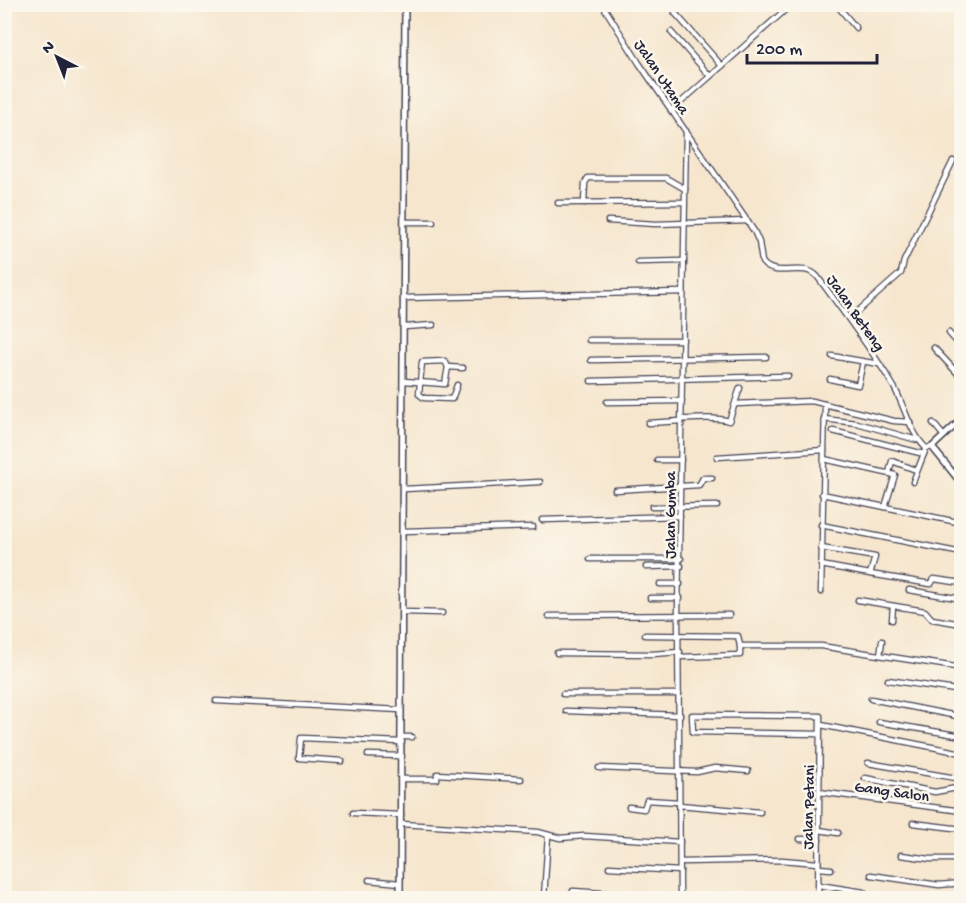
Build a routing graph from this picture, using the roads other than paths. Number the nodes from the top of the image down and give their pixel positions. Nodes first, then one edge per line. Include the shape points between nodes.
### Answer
1 (405, 4) edge
2 (602, 4) edge
3 (792, 4) edge
4 (836, 4) edge
5 (675, 13) dead end
6 (856, 28) dead end
7 (670, 32) dead end
8 (722, 66) junction
9 (710, 76) junction
10 (671, 111) junction
11 (686, 131) junction
12 (953, 161) dead end
13 (685, 189) junction
14 (684, 202) junction
15 (558, 203) dead end
16 (584, 203) junction
17 (608, 221) dead end
18 (747, 221) junction
19 (405, 222) junction
20 (433, 222) dead end
21 (684, 223) junction
22 (684, 261) junction
23 (638, 262) dead end
24 (683, 292) junction
25 (404, 298) junction
26 (849, 319) junction
27 (433, 325) dead end
28 (404, 327) junction
29 (949, 333) dead end
30 (589, 340) dead end
31 (683, 340) junction
32 (934, 348) dead end
33 (962, 348) edge
34 (832, 356) dead end
35 (766, 357) dead end
36 (591, 360) dead end
37 (683, 360) junction
38 (863, 362) junction
39 (879, 364) junction
40 (448, 367) junction
41 (463, 368) dead end
42 (788, 376) dead end
43 (962, 378) edge
44 (830, 379) dead end
45 (682, 380) junction
46 (404, 381) junction
47 (591, 381) dead end
48 (421, 382) junction
49 (457, 385) dead end
50 (740, 388) dead end
51 (682, 401) junction
52 (607, 402) dead end
53 (736, 404) junction
54 (825, 404) junction
55 (824, 419) junction
56 (962, 419) edge
57 (681, 420) junction
58 (910, 422) junction
59 (648, 423) dead end
60 (933, 423) dead end
61 (833, 431) dead end
62 (944, 435) junction
63 (917, 440) junction
64 (927, 449) junction
65 (824, 450) junction
66 (717, 457) dead end
67 (824, 459) junction
68 (657, 460) dead end
69 (681, 460) junction
70 (916, 470) junction
71 (889, 473) junction
72 (712, 478) dead end
73 (540, 482) dead end
74 (913, 482) dead end
75 (962, 484) edge
76 (680, 487) junction
77 (404, 489) junction
78 (615, 490) dead end
79 (822, 494) junction
80 (680, 506) junction
81 (717, 506) dead end
82 (652, 507) dead end
83 (885, 507) junction
84 (680, 516) junction
85 (542, 520) dead end
86 (962, 523) edge
87 (821, 525) junction
88 (533, 527) dead end
89 (404, 531) junction
90 (821, 548) junction
91 (962, 553) edge
92 (590, 559) dead end
93 (681, 559) junction
94 (821, 565) junction
95 (681, 566) junction
96 (646, 567) dead end
97 (870, 574) junction
98 (962, 583) edge
99 (660, 584) dead end
100 (680, 584) junction
101 (909, 590) dead end
102 (821, 592) dead end
103 (650, 598) dead end
104 (680, 598) junction
105 (962, 599) edge
106 (858, 600) dead end
107 (893, 606) junction
108 (403, 612) junction
109 (442, 613) dead end
110 (678, 614) junction
111 (729, 615) dead end
112 (549, 616) dead end
113 (892, 620) dead end
114 (962, 624) edge
115 (680, 634) junction
116 (645, 635) dead end
117 (882, 641) dead end
118 (740, 646) junction
119 (557, 653) dead end
120 (680, 655) junction
121 (880, 655) junction
122 (962, 668) edge
123 (888, 680) dead end
124 (962, 691) edge
125 (563, 694) dead end
126 (679, 694) junction
127 (871, 699) dead end
128 (216, 701) dead end
129 (401, 710) junction
130 (566, 711) dead end
131 (680, 715) junction
132 (962, 717) edge
133 (680, 722) junction
134 (879, 722) dead end
135 (692, 723) junction
136 (821, 725) junction
137 (819, 734) junction
138 (962, 736) edge
139 (412, 738) dead end
140 (402, 740) junction
141 (962, 753) edge
142 (368, 755) dead end
143 (402, 756) junction
144 (342, 761) dead end
145 (868, 763) dead end
146 (599, 768) dead end
147 (678, 771) junction
148 (748, 771) dead end
149 (865, 778) dead end
150 (401, 779) junction
151 (521, 779) dead end
152 (962, 779) edge
153 (962, 787) edge
154 (819, 792) junction
155 (679, 804) junction
156 (630, 807) dead end
157 (962, 811) edge
158 (760, 812) dead end
159 (353, 813) dead end
160 (401, 815) junction
161 (913, 823) dead end
162 (401, 824) junction
163 (962, 829) edge
164 (819, 830) junction
165 (838, 833) dead end
166 (548, 835) junction
167 (800, 839) dead end
168 (819, 840) junction
169 (680, 842) junction
170 (901, 855) dead end
171 (962, 859) edge
172 (681, 862) junction
173 (818, 866) junction
174 (609, 867) dead end
175 (961, 868) edge
176 (831, 869) dead end
177 (680, 871) junction
178 (871, 875) dead end
179 (369, 880) dead end
180 (400, 882) junction
181 (961, 883) edge
182 (819, 885) junction
183 (573, 891) dead end
184 (864, 892) dead end
185 (400, 898) edge
186 (544, 898) edge
187 (675, 898) edge
188 (680, 898) edge
189 (818, 898) edge
190 (960, 898) edge

1 - 19 street
2 - 10 street, Jalan Utama
3 - 8 street
4 - 6 street
5 - 8 street
7 - 9 street
8 - 9 street
9 - 10 street
10 - 11 street, Jalan Utama
11 - 13 street, Jalan Gumba
11 - 18 street, Jalan Beteng
12 - 26 street via 904,261 902,273
13 - 14 street, Jalan Gumba
13 - 16 street via 666,178 588,178
14 - 16 street
14 - 21 street, Jalan Gumba
15 - 16 street
17 - 21 street
18 - 21 street
18 - 26 street, Jalan Beteng via 759,242 766,267 813,272
19 - 20 street
19 - 25 street
21 - 22 street, Jalan Gumba
22 - 23 street
22 - 24 street, Jalan Gumba
24 - 25 street
24 - 31 street, Jalan Gumba
25 - 28 street
26 - 39 street, Jalan Beteng
27 - 28 street
28 - 46 street
29 - 33 street
30 - 31 street
31 - 37 street, Jalan Gumba
32 - 43 street
34 - 38 street
35 - 37 street
36 - 37 street
37 - 45 street, Jalan Gumba
38 - 39 street
38 - 44 street via 858,385
39 - 58 street, Jalan Beteng
40 - 41 street
40 - 48 street via 445,384
40 - 48 street via 445,361 422,362
42 - 45 street
45 - 47 street
45 - 51 street, Jalan Gumba
46 - 48 street
46 - 77 street
48 - 49 street via 419,394 424,398 452,399
50 - 53 street
51 - 52 street
51 - 57 street, Jalan Gumba
53 - 54 street
53 - 57 street via 729,421
54 - 55 street
54 - 58 street
55 - 63 street via 857,423
55 - 65 street
56 - 62 street
57 - 59 street
57 - 69 street, Jalan Gumba
58 - 63 street, Jalan Beteng
60 - 62 street
61 - 64 street
62 - 64 street
63 - 64 street, Jalan Beteng
64 - 70 street
64 - 75 street
65 - 66 street
65 - 67 street
67 - 71 street
67 - 79 street
68 - 69 street
69 - 76 street, Jalan Gumba
70 - 71 street via 892,461
70 - 74 street
71 - 83 street via 895,475
72 - 76 street via 702,477 699,485
73 - 77 street
76 - 78 street
76 - 80 street, Jalan Gumba
77 - 89 street
79 - 83 street
79 - 87 street
80 - 81 street
80 - 82 street
80 - 84 street, Jalan Gumba
83 - 86 street
84 - 85 street
84 - 93 street, Jalan Gumba
87 - 90 street
87 - 91 street
88 - 89 street
89 - 108 street
90 - 94 street
90 - 97 street via 875,557
92 - 93 street
93 - 95 street, Jalan Gumba
94 - 97 street
94 - 102 street
95 - 96 street
95 - 100 street, Jalan Gumba
97 - 98 street via 931,584 934,579
99 - 100 street
100 - 104 street, Jalan Gumba
101 - 105 street
103 - 104 street
104 - 110 street, Jalan Gumba
106 - 107 street
107 - 113 street
107 - 114 street
108 - 109 street
108 - 129 street
110 - 111 street
110 - 112 street
110 - 115 street, Jalan Gumba
115 - 116 street
115 - 118 street via 738,636
115 - 120 street, Jalan Gumba
117 - 121 street
118 - 120 street via 740,655
118 - 121 street via 821,646
119 - 120 street
120 - 126 street, Jalan Gumba
121 - 122 street
123 - 124 street
125 - 126 street
126 - 131 street, Jalan Gumba
127 - 132 street
128 - 129 street
129 - 140 street
130 - 131 street
131 - 133 street, Jalan Gumba
133 - 135 street
133 - 147 street, Jalan Gumba
134 - 138 street
135 - 136 street, Jalan Petani via 694,714 820,716
135 - 137 street via 693,732
136 - 137 street, Jalan Petani
136 - 141 street
137 - 154 street, Jalan Petani
139 - 140 street
140 - 143 street
140 - 144 street via 301,738 299,758
142 - 143 street
143 - 150 street
145 - 152 street
146 - 147 street
147 - 148 street
147 - 155 street, Jalan Gumba
149 - 153 street via 935,792
150 - 151 street via 437,778 438,774
150 - 160 street
154 - 157 street, Gang Salon
154 - 164 street, Jalan Petani
155 - 156 street via 647,800 645,809
155 - 158 street
155 - 169 street, Jalan Gumba
159 - 160 street
160 - 162 street
161 - 163 street
162 - 166 street
162 - 180 street
164 - 165 street
164 - 168 street, Jalan Petani
166 - 169 street
166 - 186 street
167 - 168 street
168 - 173 street, Jalan Petani
169 - 172 street, Jalan Gumba
170 - 171 street
172 - 173 street via 782,860
172 - 177 street, Jalan Gumba
173 - 176 street
173 - 182 street, Jalan Petani
174 - 177 street
175 - 181 street
177 - 188 street, Jalan Gumba
178 - 181 street via 939,885
179 - 180 street
180 - 185 street
181 - 190 street
182 - 184 street
182 - 189 street, Jalan Petani
183 - 187 street

